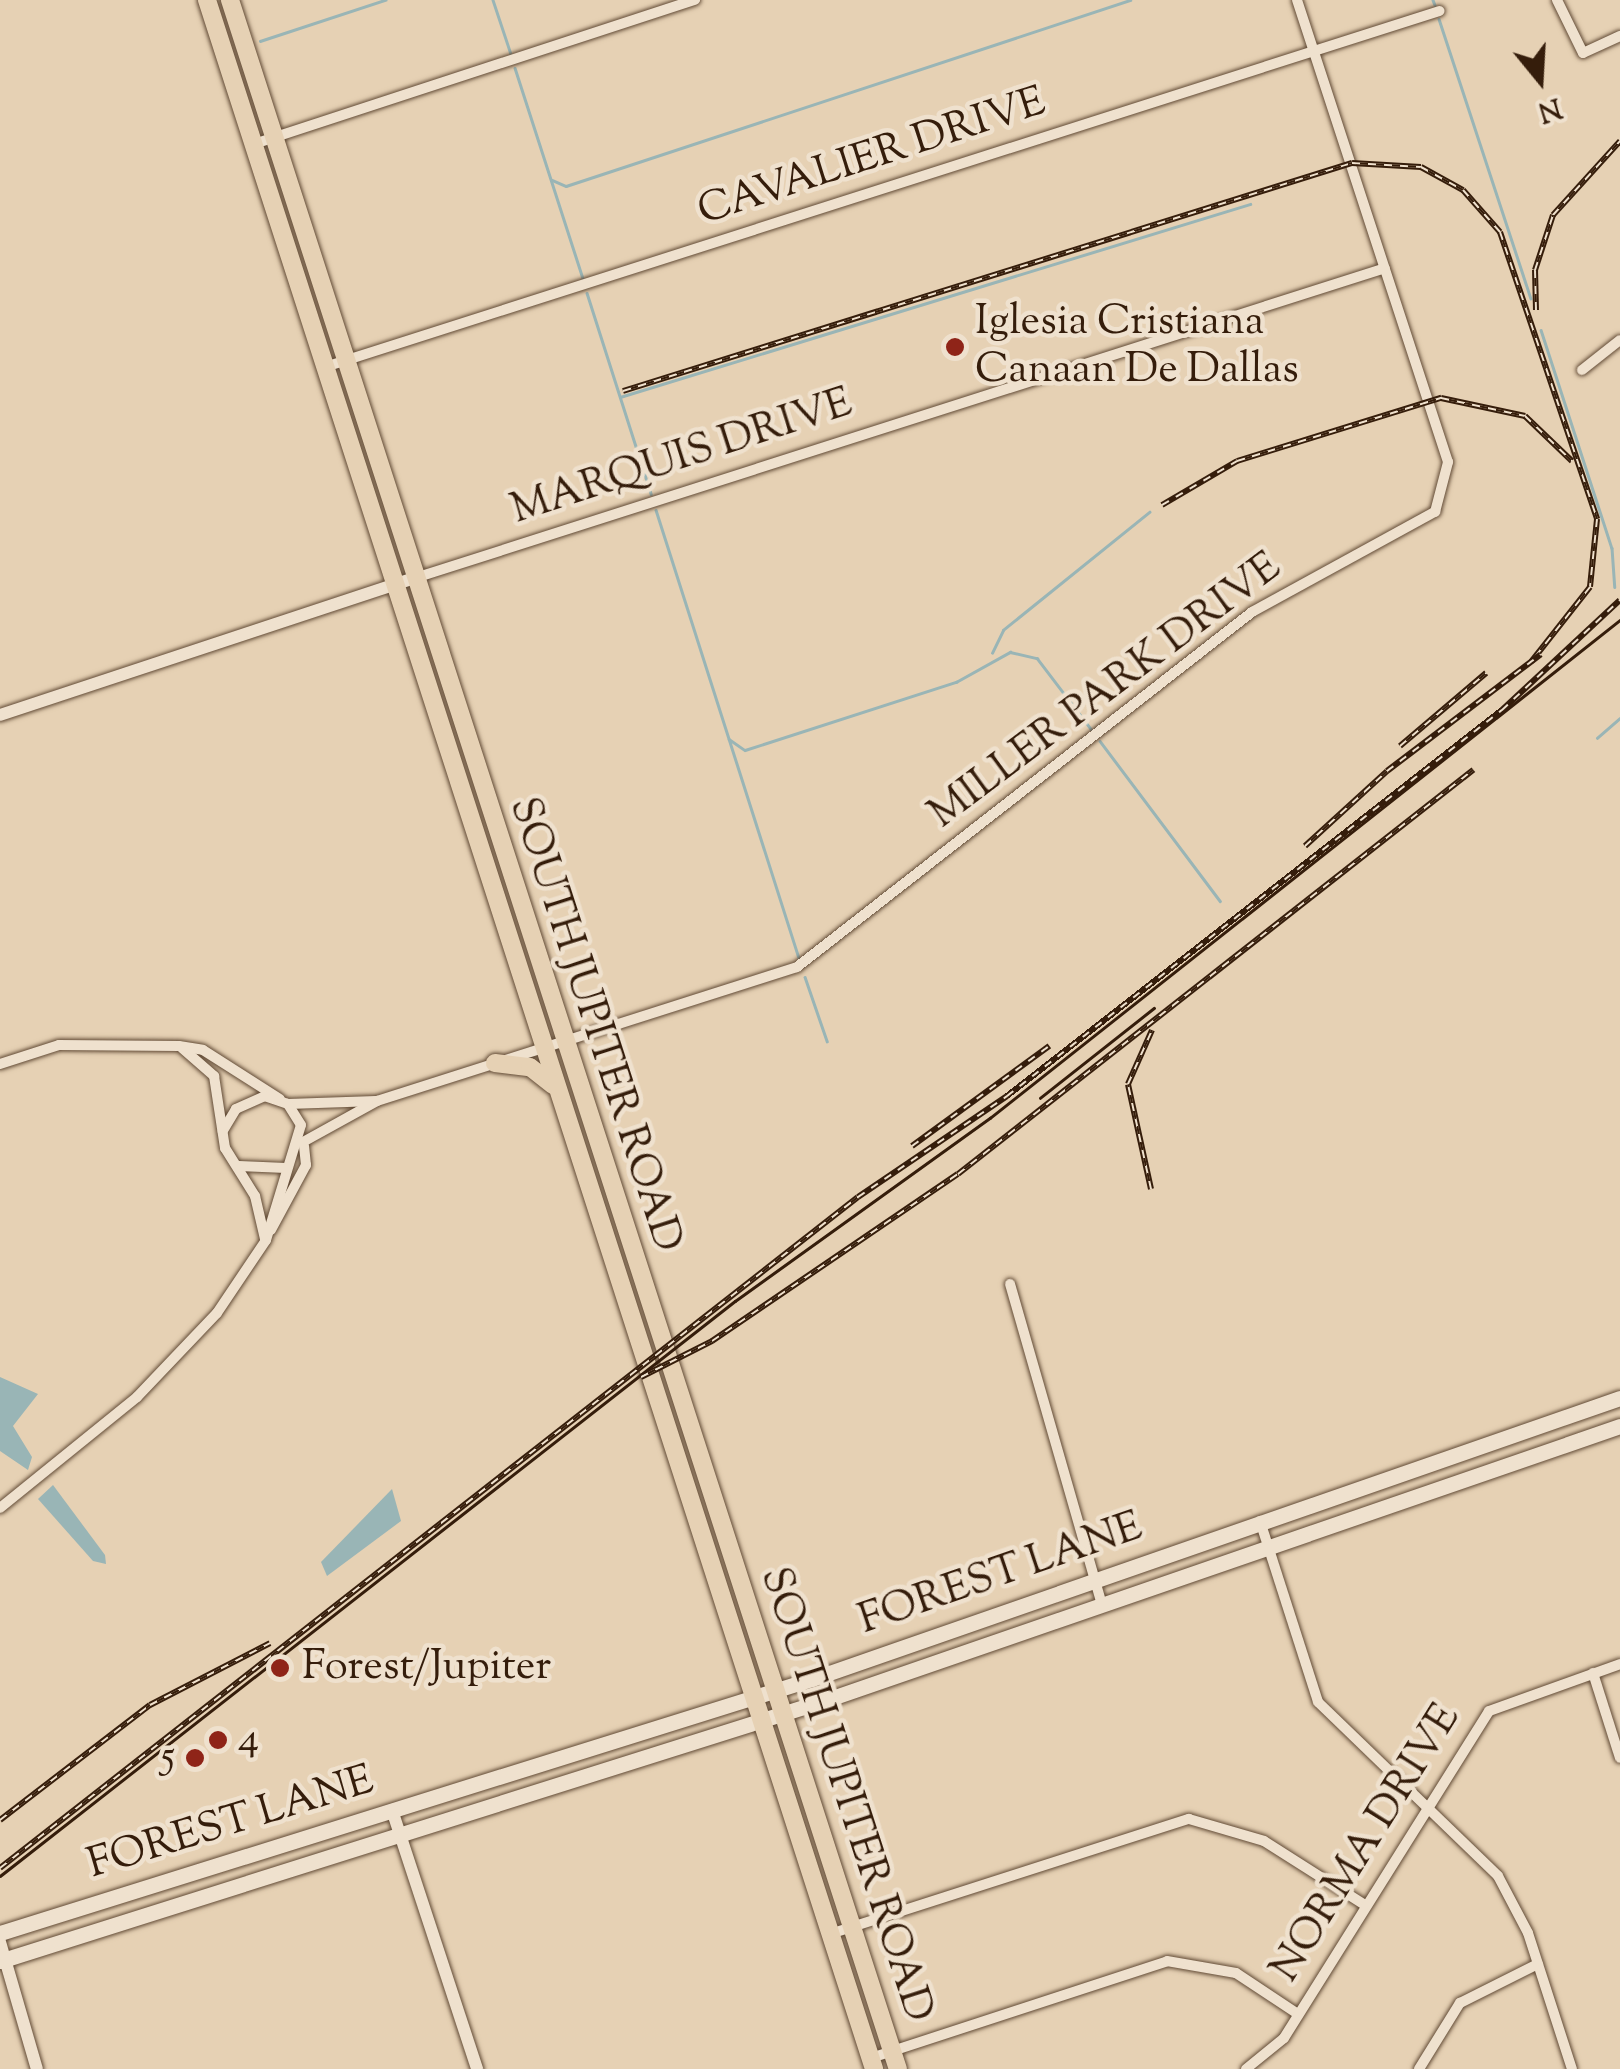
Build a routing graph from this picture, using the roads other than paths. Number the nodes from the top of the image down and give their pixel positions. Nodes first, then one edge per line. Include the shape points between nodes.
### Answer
1 (208, 0) edge
2 (230, 0) edge
3 (695, 0) edge
4 (1298, 0) edge
5 (1557, 0) edge
6 (1440, 11) dead end
7 (237, 22) junction
8 (217, 29) junction
9 (1620, 36) edge
10 (1314, 51) junction
11 (273, 138) junction
12 (254, 144) junction
13 (308, 245) junction
14 (288, 251) junction
15 (1386, 268) junction
16 (1620, 340) edge
17 (346, 360) junction
18 (325, 367) junction
19 (1582, 370) dead end
20 (414, 578) junction
21 (395, 585) junction
22 (0, 715) edge
23 (488, 811) junction
24 (469, 817) junction
25 (562, 1042) junction
26 (179, 1046) junction
27 (542, 1048) junction
28 (495, 1062) junction
29 (0, 1064) edge
30 (554, 1087) junction
31 (377, 1101) junction
32 (285, 1102) junction
33 (224, 1132) junction
34 (303, 1142) junction
35 (234, 1162) junction
36 (286, 1168) junction
37 (622, 1226) junction
38 (602, 1233) junction
39 (266, 1240) junction
40 (1010, 1284) dead end
41 (1620, 1398) edge
42 (1620, 1426) edge
43 (1439, 1460) junction
44 (1448, 1486) junction
45 (710, 1498) junction
46 (690, 1504) junction
47 (0, 1508) edge
48 (1260, 1522) junction
49 (1268, 1547) junction
50 (1091, 1580) junction
51 (1102, 1605) junction
52 (1620, 1664) edge
53 (1593, 1673) junction
54 (774, 1690) junction
55 (753, 1697) junction
56 (782, 1714) junction
57 (761, 1721) junction
58 (1620, 1758) edge
59 (1427, 1804) junction
60 (392, 1810) junction
61 (400, 1836) junction
62 (261, 1852) junction
63 (270, 1876) junction
64 (144, 1888) junction
65 (1365, 1905) junction
66 (152, 1913) junction
67 (852, 1928) junction
68 (0, 1933) edge
69 (830, 1934) junction
70 (2, 1954) edge
71 (1538, 1964) junction
72 (1298, 2014) junction
73 (894, 2060) edge
74 (873, 2064) edge
75 (37, 2069) edge
76 (477, 2069) edge
77 (1246, 2069) edge
78 (1419, 2069) edge
79 (1572, 2069) edge

1 - 8 main road, SOUTH JUPITER ROAD
2 - 7 main road, SOUTH JUPITER ROAD
3 - 11 street
4 - 10 street, MILLER PARK DRIVE
5 - 9 street via 1582,53
6 - 10 street, CAVALIER DRIVE
7 - 8 main road
7 - 11 main road, SOUTH JUPITER ROAD
8 - 12 main road, SOUTH JUPITER ROAD
10 - 15 street, MILLER PARK DRIVE
10 - 17 street, CAVALIER DRIVE
11 - 12 street
11 - 13 main road, SOUTH JUPITER ROAD
12 - 14 main road, SOUTH JUPITER ROAD
13 - 14 main road
13 - 17 main road, SOUTH JUPITER ROAD
14 - 18 main road, SOUTH JUPITER ROAD
15 - 20 street, MARQUIS DRIVE
15 - 25 street, MILLER PARK DRIVE via 1448,462 1435,512 1256,610 797,967
16 - 19 street
17 - 18 street, CAVALIER DRIVE
17 - 20 main road, SOUTH JUPITER ROAD
18 - 21 main road, SOUTH JUPITER ROAD
20 - 21 street, MARQUIS DRIVE
20 - 23 main road, SOUTH JUPITER ROAD
21 - 22 street, MARQUIS DRIVE
21 - 24 main road, SOUTH JUPITER ROAD
23 - 24 main road
23 - 25 main road, SOUTH JUPITER ROAD
24 - 27 main road, SOUTH JUPITER ROAD
25 - 27 street, MILLER PARK DRIVE
25 - 37 main road, SOUTH JUPITER ROAD
26 - 29 street via 58,1045
26 - 32 street via 203,1050
26 - 33 street via 214,1076
27 - 28 street, MILLER PARK DRIVE
27 - 30 main road, SOUTH JUPITER ROAD
28 - 30 main road via 530,1067
28 - 31 street, MILLER PARK DRIVE
30 - 38 main road, SOUTH JUPITER ROAD
31 - 32 street
31 - 34 street
32 - 33 street via 244,1102
32 - 34 street
33 - 35 street
34 - 36 street
34 - 39 street via 306,1164
35 - 36 street via 258,1173
35 - 39 street
36 - 39 street
37 - 38 main road
37 - 45 main road, SOUTH JUPITER ROAD
38 - 46 main road, SOUTH JUPITER ROAD
39 - 47 street via 216,1313 148,1386
40 - 50 street
41 - 43 main road, FOREST LANE
42 - 44 main road, FOREST LANE
43 - 44 main road
43 - 48 main road, FOREST LANE
44 - 49 main road, FOREST LANE
45 - 46 main road
45 - 54 main road, SOUTH JUPITER ROAD
46 - 55 main road, SOUTH JUPITER ROAD
48 - 49 street
48 - 50 main road, FOREST LANE
49 - 51 main road, FOREST LANE
49 - 59 street via 1318,1702
50 - 51 street
50 - 54 main road, FOREST LANE
51 - 56 main road, FOREST LANE
52 - 53 street, NORMA DRIVE
53 - 58 street
53 - 59 street, NORMA DRIVE via 1490,1711
54 - 55 main road, FOREST LANE
54 - 56 main road, SOUTH JUPITER ROAD
55 - 57 main road, SOUTH JUPITER ROAD
55 - 60 main road, FOREST LANE
56 - 57 main road, FOREST LANE
56 - 67 main road, SOUTH JUPITER ROAD
57 - 61 main road, FOREST LANE
57 - 69 main road, SOUTH JUPITER ROAD
59 - 65 street, NORMA DRIVE
59 - 71 street via 1498,1876
60 - 61 street
60 - 62 main road, FOREST LANE
61 - 63 main road, FOREST LANE
61 - 76 street
62 - 63 main road
62 - 64 main road, FOREST LANE
63 - 66 main road, FOREST LANE
64 - 66 main road
64 - 68 main road, FOREST LANE
65 - 67 street via 1264,1841 1189,1820
65 - 72 street, NORMA DRIVE
66 - 70 main road, FOREST LANE
67 - 69 street
67 - 73 main road, SOUTH JUPITER ROAD
69 - 74 main road, SOUTH JUPITER ROAD
70 - 75 street
71 - 78 street via 1460,2003
71 - 79 street
72 - 73 street via 1236,1974 1167,1961
72 - 77 street, NORMA DRIVE
73 - 74 street

